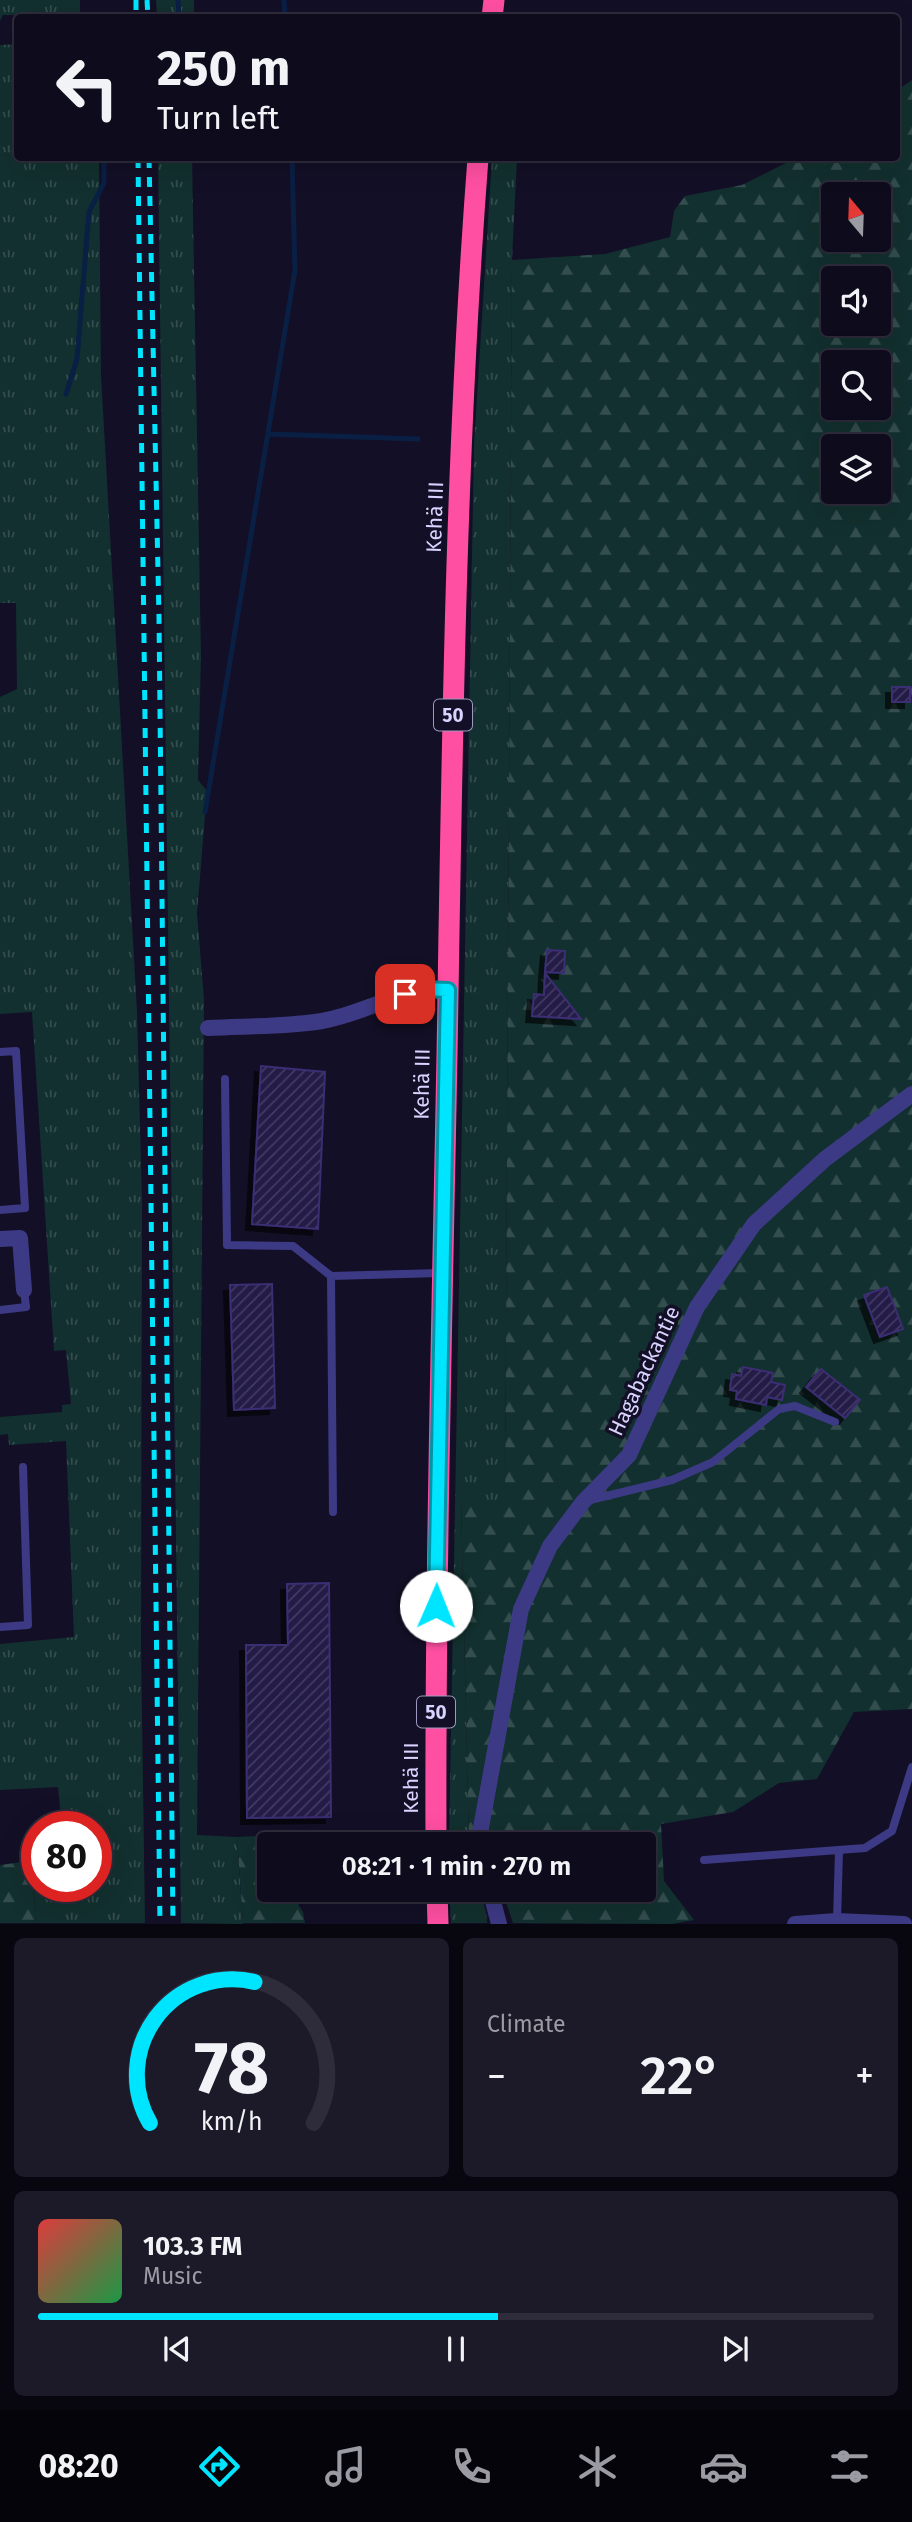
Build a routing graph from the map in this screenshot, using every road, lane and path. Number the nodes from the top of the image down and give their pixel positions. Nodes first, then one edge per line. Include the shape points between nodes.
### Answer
1 (478, 161) edge
2 (448, 990) junction
3 (208, 1028) dead end
4 (0, 1052) edge
5 (225, 1079) dead end
6 (912, 1094) edge
7 (0, 1210) edge
8 (0, 1239) edge
9 (443, 1272) junction
10 (331, 1276) junction
11 (24, 1290) joint
12 (0, 1310) edge
13 (835, 1422) dead end
14 (23, 1467) dead end
15 (583, 1502) junction
16 (333, 1511) dead end
17 (0, 1627) edge
18 (912, 1767) edge
19 (436, 1832) edge
20 (480, 1832) edge
21 (839, 1850) junction
22 (704, 1860) dead end
23 (437, 1902) edge
24 (493, 1902) edge
25 (837, 1921) junction
26 (438, 1923) edge
27 (499, 1923) edge
28 (795, 1923) edge
29 (904, 1923) edge

1 - 2 highway, Kehä III / 50 via 465,346
2 - 3 street via 398,995 323,1021
2 - 9 highway, Kehä III / 50
4 - 7 lane via 16,1051 25,1208
5 - 10 lane via 227,1245 293,1246
6 - 15 street, Hagabackantie via 825,1159 754,1224 697,1307 629,1455
8 - 11 street via 20,1238
9 - 10 lane
9 - 19 highway, Kehä III / 50
10 - 16 lane
11 - 12 lane via 26,1307
13 - 15 lane via 795,1406 779,1409 713,1462 672,1480
14 - 17 lane via 28,1625
15 - 20 street, Hagabackantie via 550,1546 521,1609
18 - 21 lane via 892,1831 865,1848
21 - 22 lane
21 - 25 lane
23 - 26 highway
24 - 27 street
25 - 28 street
25 - 29 street

